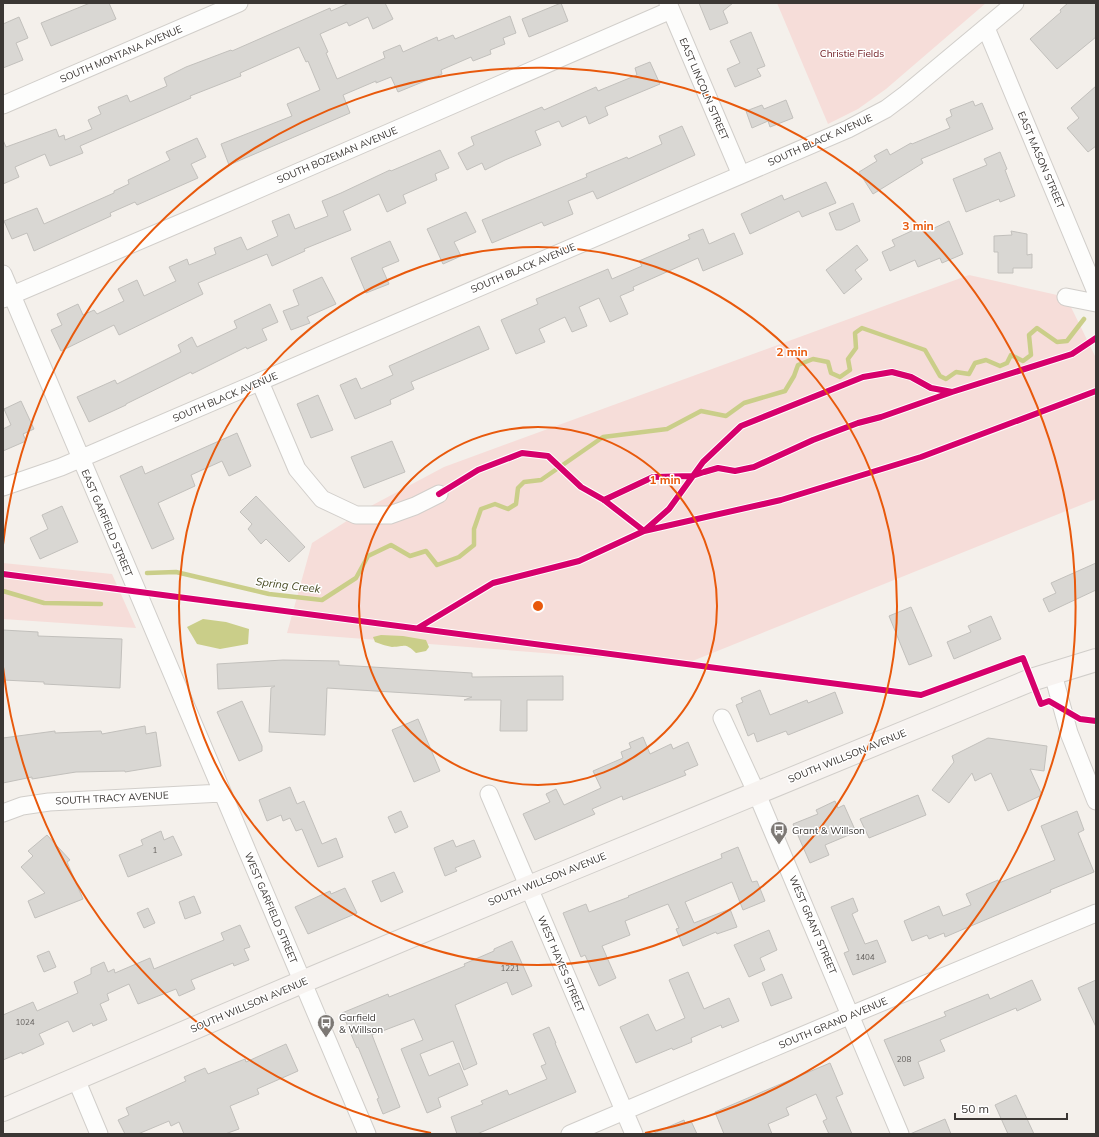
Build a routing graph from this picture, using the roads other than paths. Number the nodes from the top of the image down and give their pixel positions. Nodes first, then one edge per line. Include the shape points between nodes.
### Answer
1 (239, 3) edge
2 (1015, 3) edge
3 (670, 7) edge
4 (986, 28) junction
5 (3, 105) edge
6 (741, 175) junction
7 (3, 274) edge
8 (1096, 292) edge
9 (7, 297) edge
10 (1066, 297) dead end
11 (1096, 303) edge
12 (260, 382) junction
13 (80, 459) junction
14 (3, 487) edge
15 (439, 494) dead end
16 (1096, 660) edge
17 (1053, 674) junction
18 (722, 718) dead end
19 (222, 793) junction
20 (489, 794) dead end
21 (757, 794) junction
22 (1096, 801) edge
23 (3, 813) edge
24 (529, 887) junction
25 (1096, 913) edge
26 (302, 982) junction
27 (851, 1015) junction
28 (76, 1079) junction
29 (3, 1110) edge
30 (624, 1112) junction
31 (99, 1134) edge
32 (367, 1134) edge
33 (570, 1134) edge
34 (634, 1134) edge
35 (900, 1134) edge

1 - 5 street, SOUTH MONTANA AVENUE
2 - 4 street, SOUTH BLACK AVENUE
3 - 6 street, EAST LINCOLN STREET
3 - 9 street, SOUTH BOZEMAN AVENUE
4 - 6 street, SOUTH BLACK AVENUE via 886,109 848,129
4 - 8 street, EAST MASON STREET
6 - 12 street, SOUTH BLACK AVENUE
7 - 9 street, EAST GARFIELD STREET
9 - 13 street, EAST GARFIELD STREET
10 - 11 street
12 - 13 street, SOUTH BLACK AVENUE
12 - 15 street via 297,469 322,500 356,515 390,515
13 - 14 street, SOUTH BLACK AVENUE
13 - 19 street, EAST GARFIELD STREET
16 - 17 main road, SOUTH WILLSON AVENUE
17 - 21 main road, SOUTH WILLSON AVENUE via 1032,680
17 - 22 street via 1069,733
18 - 21 street, WEST GRANT STREET
19 - 23 street, SOUTH TRACY AVENUE via 49,802 22,806
19 - 26 street, WEST GARFIELD STREET
20 - 24 street, WEST HAYES STREET
21 - 24 main road, SOUTH WILLSON AVENUE
21 - 27 street, WEST GRANT STREET
24 - 26 main road, SOUTH WILLSON AVENUE
24 - 30 street, WEST HAYES STREET
25 - 27 street, SOUTH GRAND AVENUE
26 - 28 main road, SOUTH WILLSON AVENUE
26 - 32 street, WEST GARFIELD STREET
27 - 30 street, SOUTH GRAND AVENUE
27 - 35 street, WEST GRANT STREET
28 - 29 main road, SOUTH WILLSON AVENUE
28 - 31 street
30 - 33 street, SOUTH GRAND AVENUE
30 - 34 street, WEST HAYES STREET

